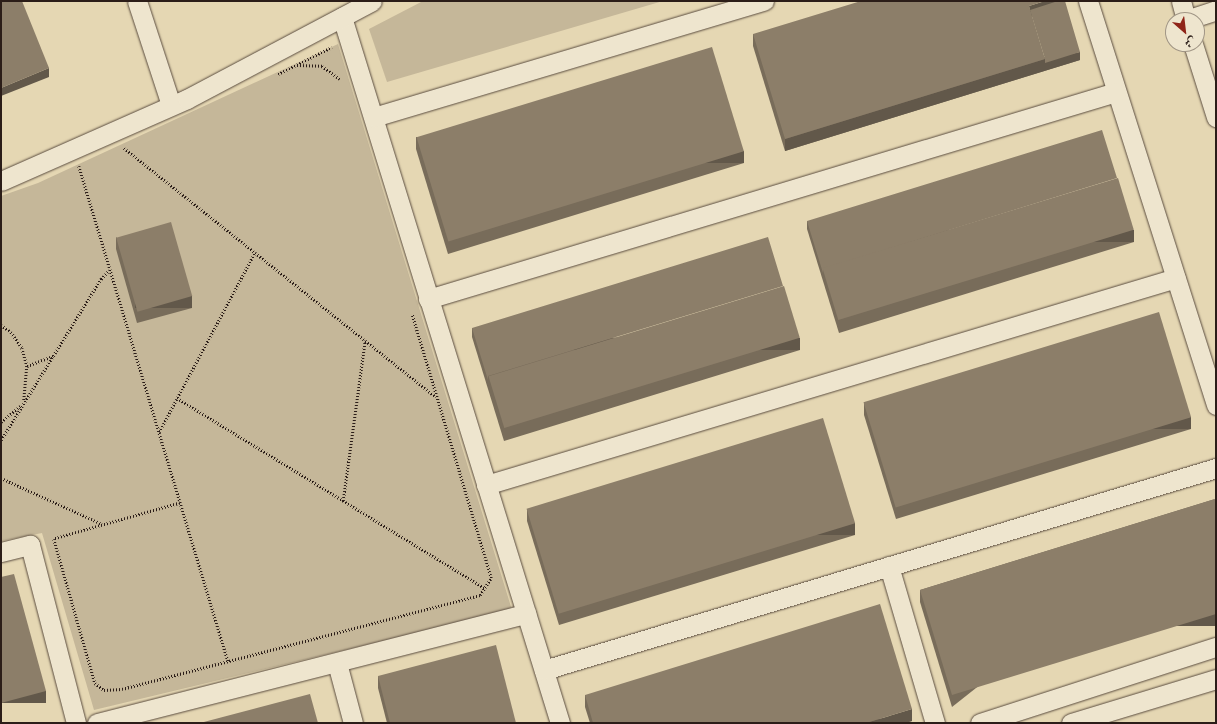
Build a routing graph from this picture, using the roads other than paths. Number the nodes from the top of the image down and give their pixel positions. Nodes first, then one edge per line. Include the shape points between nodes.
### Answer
1 (136, 1) edge
2 (372, 1) edge
3 (764, 1) edge
4 (1088, 1) edge
5 (1181, 1) edge
6 (1214, 1) edge
7 (1216, 9) edge
8 (1184, 12) edge
9 (1205, 13) edge
10 (342, 17) junction
11 (1196, 52) edge
12 (1116, 92) junction
13 (171, 105) junction
14 (374, 117) junction
15 (1216, 117) edge
16 (1, 181) edge
17 (1176, 278) junction
18 (428, 299) junction
19 (1216, 405) edge
20 (1216, 468) edge
21 (486, 485) junction
22 (1, 552) edge
23 (889, 566) junction
24 (526, 614) junction
25 (1216, 647) edge
26 (337, 663) junction
27 (544, 670) junction
28 (1216, 679) edge
29 (148, 717) edge
30 (76, 723) edge
31 (97, 723) edge
32 (353, 723) edge
33 (560, 723) edge
34 (936, 723) edge
35 (980, 723) edge
36 (1071, 723) edge

1 - 13 street
2 - 10 street
3 - 14 street
4 - 12 street
5 - 8 street
6 - 7 street
7 - 9 street
10 - 13 street via 187,100
10 - 14 street
11 - 15 street
12 - 17 street
12 - 18 street
13 - 16 street
14 - 18 street
17 - 19 street
17 - 21 street
18 - 21 street
20 - 23 street
21 - 24 street
22 - 30 street via 30,546
23 - 27 street
23 - 34 street
24 - 26 street
24 - 27 street
25 - 35 street
26 - 29 street
26 - 32 street
27 - 33 street
28 - 36 street
29 - 31 street

